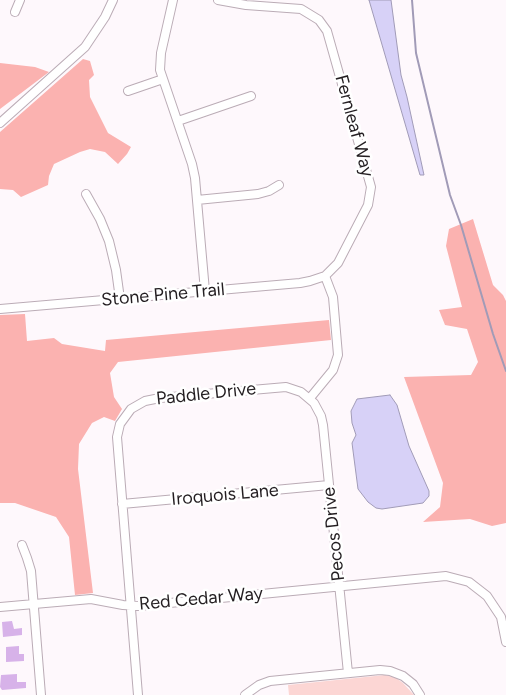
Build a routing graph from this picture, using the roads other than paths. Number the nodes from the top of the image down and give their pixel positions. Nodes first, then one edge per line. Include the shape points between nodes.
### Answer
1 (20, 0) edge
2 (113, 0) edge
3 (173, 0) edge
4 (218, 0) edge
5 (302, 5) edge
6 (15, 12) dead end
7 (163, 79) junction
8 (128, 91) dead end
9 (251, 96) dead end
10 (178, 122) junction
11 (0, 123) edge
12 (279, 185) dead end
13 (86, 194) dead end
14 (197, 200) junction
15 (325, 276) junction
16 (205, 291) junction
17 (120, 299) junction
18 (0, 309) edge
19 (310, 398) junction
20 (329, 485) junction
21 (122, 504) junction
22 (22, 545) dead end
23 (339, 585) junction
24 (34, 605) junction
25 (130, 606) junction
26 (0, 607) edge
27 (506, 642) edge
28 (348, 673) junction
29 (41, 695) edge
30 (138, 695) edge
31 (245, 695) edge
32 (420, 695) edge

1 - 6 street
2 - 11 street via 85,47
3 - 7 street via 160,58
4 - 5 street via 246,5
5 - 15 street, Fernleaf Way via 319,20 328,35 371,187 368,205 344,253
7 - 8 street
7 - 10 street
9 - 10 street
10 - 14 street via 192,164
12 - 14 street via 258,194
13 - 17 street via 109,240
14 - 16 street
15 - 16 street, Stone Pine Trail via 305,282
15 - 19 street via 333,297 337,359 329,376
16 - 17 street, Stone Pine Trail
17 - 18 street, Stone Pine Trail
19 - 20 street, Pecos Drive via 322,420
19 - 21 street, Paddle Drive via 294,389 280,387 149,400 136,406 128,412 117,434
20 - 21 street, Iroquois Lane
20 - 23 street, Pecos Drive
21 - 25 street
22 - 24 street via 31,571
23 - 25 street, Red Cedar Way
23 - 27 street, Red Cedar Way via 439,576 464,580 480,589 494,604 503,621
23 - 28 street, Pecos Drive
24 - 25 street, Red Cedar Way via 91,599
24 - 26 street, Red Cedar Way
24 - 29 street
25 - 30 street
28 - 31 street via 270,681 259,684
28 - 32 street via 380,670 398,673

